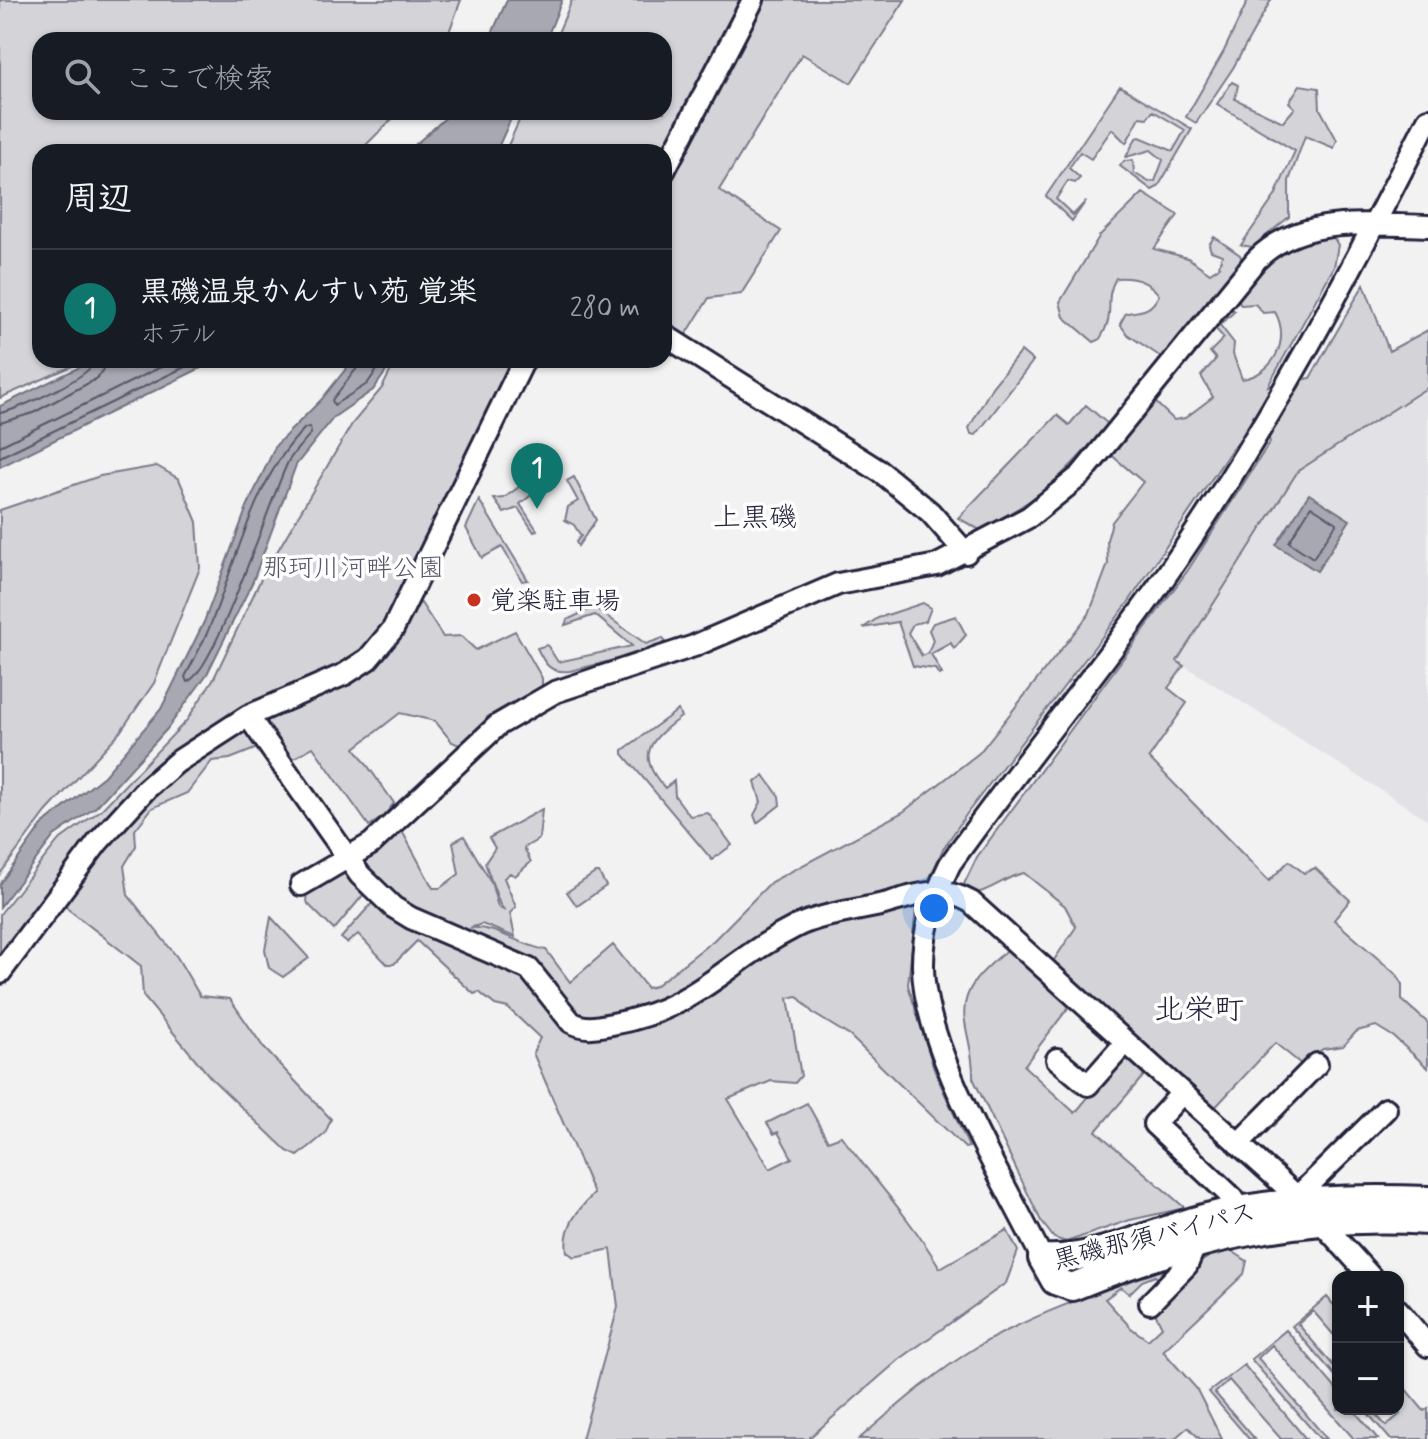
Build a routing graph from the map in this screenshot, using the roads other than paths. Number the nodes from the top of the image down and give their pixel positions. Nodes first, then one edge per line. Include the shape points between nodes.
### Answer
1 (753, 0) edge
2 (1428, 119) edge
3 (672, 156) edge
4 (1375, 225) junction
5 (1428, 226) edge
6 (672, 340) edge
7 (520, 368) edge
8 (966, 553) junction
9 (248, 716) junction
10 (349, 859) junction
11 (301, 885) dead end
12 (937, 890) junction
13 (0, 973) edge
14 (1126, 1042) junction
15 (1057, 1059) dead end
16 (1317, 1064) dead end
17 (1182, 1093) junction
18 (1386, 1109) dead end
19 (1238, 1144) junction
20 (1428, 1200) edge
21 (1307, 1206) junction
22 (1241, 1211) junction
23 (1428, 1221) edge
24 (1197, 1241) junction
25 (1042, 1258) junction
26 (1366, 1271) edge
27 (1150, 1303) dead end
28 (1404, 1317) edge
29 (1428, 1346) edge

1 - 3 street
2 - 4 street
4 - 5 street
4 - 8 street via 1315,227 1268,247 1081,475 1029,517
4 - 12 street via 1244,457 1127,629 950,864
6 - 8 street via 881,472 930,512
7 - 9 street via 393,629 368,659 345,674
8 - 10 street via 917,571 829,587 694,646 555,692 498,725 391,827
9 - 10 street
9 - 13 street via 146,789 98,842
10 - 11 street
10 - 12 street via 393,907 529,969 579,1027 625,1022 674,1006 795,927
12 - 14 street via 971,902
12 - 25 street via 923,965 933,1026
14 - 15 street via 1088,1085
14 - 17 street
16 - 19 street
17 - 19 street
17 - 22 street via 1147,1118
18 - 21 street
19 - 21 street
20 - 21 main road, 黒磯那須バイパス
21 - 22 main road, 黒磯那須バイパス
21 - 23 main road, 黒磯那須バイパス
21 - 24 main road, 黒磯那須バイパス
21 - 26 street
22 - 25 main road, 黒磯那須バイパス via 1172,1227 1084,1257
24 - 25 main road, 黒磯那須バイパス via 1072,1287 1055,1281
24 - 27 street via 1187,1265
28 - 29 street

